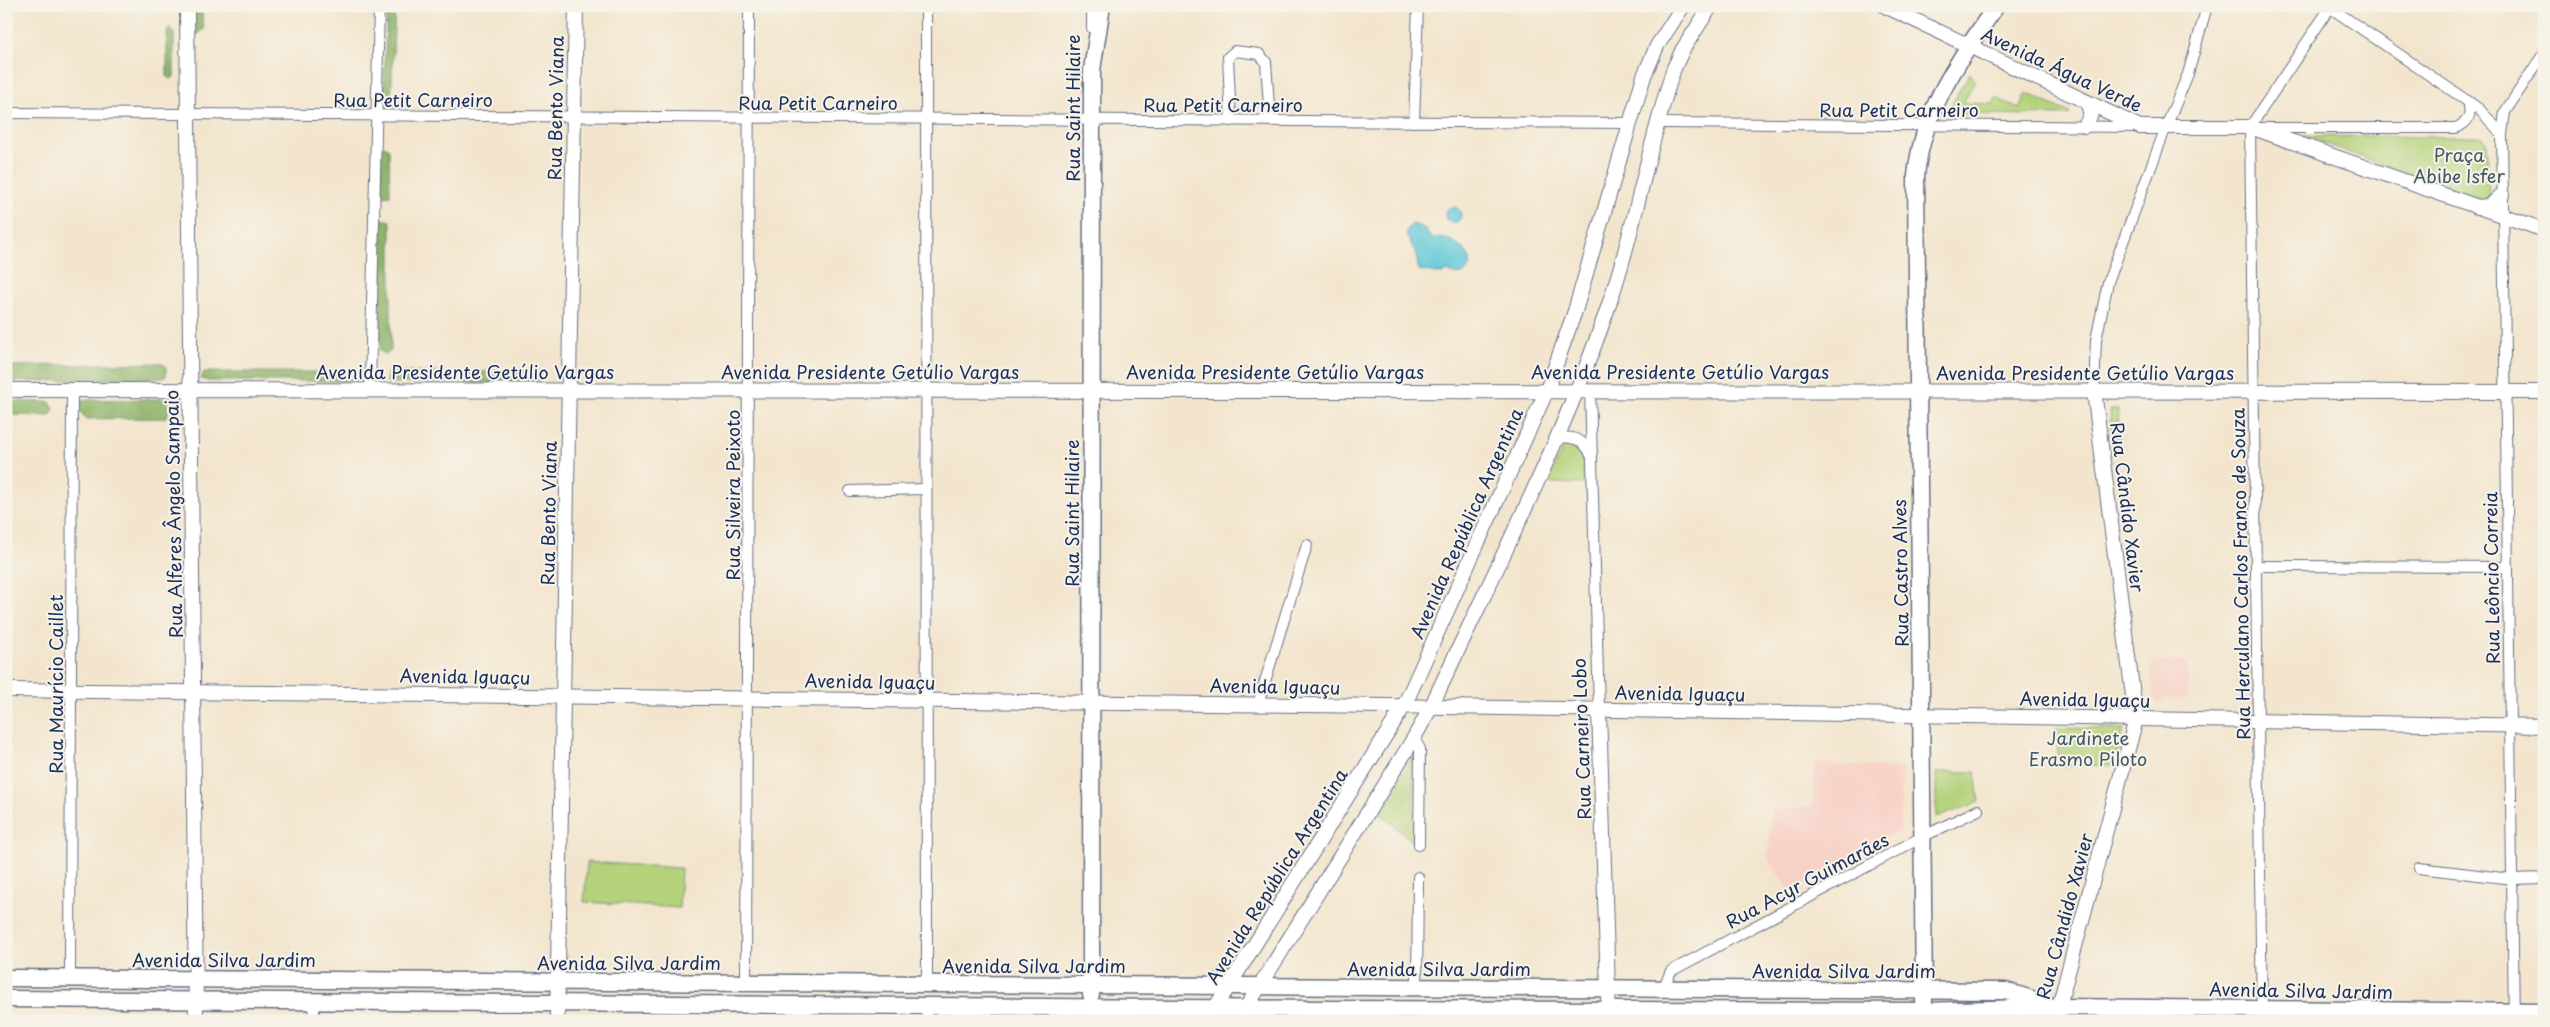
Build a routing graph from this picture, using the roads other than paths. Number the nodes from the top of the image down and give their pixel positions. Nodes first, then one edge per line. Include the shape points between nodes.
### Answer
1 (187, 6) edge
2 (379, 6) edge
3 (576, 6) edge
4 (749, 6) edge
5 (926, 6) edge
6 (1092, 6) edge
7 (1102, 6) edge
8 (1418, 6) edge
9 (1683, 6) edge
10 (1711, 6) edge
11 (1885, 6) edge
12 (1996, 6) edge
13 (2207, 6) edge
14 (2330, 7) edge
15 (1969, 46) junction
16 (2544, 54) edge
17 (1092, 70) junction
18 (2468, 101) junction
19 (2087, 102) junction
20 (6, 112) edge
21 (188, 114) junction
22 (376, 115) junction
23 (574, 116) junction
24 (749, 118) junction
25 (926, 119) junction
26 (1092, 120) junction
27 (1231, 121) junction
28 (1270, 121) junction
29 (1414, 122) junction
30 (1629, 123) junction
31 (1658, 123) junction
32 (1926, 125) junction
33 (2085, 126) junction
34 (2140, 126) junction
35 (2166, 127) junction
36 (2250, 128) junction
37 (2502, 134) junction
38 (2502, 195) junction
39 (2473, 207) junction
40 (2503, 218) junction
41 (2544, 230) edge
42 (370, 389) junction
43 (6, 390) edge
44 (72, 390) junction
45 (190, 390) junction
46 (569, 390) junction
47 (748, 390) junction
48 (926, 390) junction
49 (1092, 390) junction
50 (1547, 390) junction
51 (1575, 390) junction
52 (1590, 390) junction
53 (1918, 391) junction
54 (2094, 391) junction
55 (2254, 392) junction
56 (2505, 392) junction
57 (2544, 392) edge
58 (1555, 439) junction
59 (1592, 457) junction
60 (926, 489) junction
61 (850, 491) dead end
62 (1306, 545) dead end
63 (2256, 566) junction
64 (2507, 567) junction
65 (6, 690) edge
66 (71, 690) junction
67 (193, 692) junction
68 (563, 696) junction
69 (747, 698) junction
70 (927, 700) junction
71 (1091, 702) junction
72 (1258, 704) junction
73 (1370, 706) junction
74 (1404, 706) junction
75 (1431, 707) junction
76 (1599, 710) junction
77 (1921, 715) junction
78 (2136, 719) junction
79 (2258, 721) junction
80 (2510, 725) junction
81 (2544, 726) edge
82 (1386, 736) junction
83 (1414, 738) junction
84 (1978, 810) dead end
85 (1922, 837) junction
86 (1419, 845) dead end
87 (2418, 868) dead end
88 (1418, 876) dead end
89 (2544, 878) edge
90 (2512, 879) junction
91 (6, 978) edge
92 (48, 978) junction
93 (70, 978) junction
94 (196, 979) junction
95 (407, 981) junction
96 (557, 982) junction
97 (704, 983) junction
98 (746, 983) junction
99 (777, 983) junction
100 (927, 984) junction
101 (1090, 986) junction
102 (1227, 986) junction
103 (1258, 987) junction
104 (1292, 987) junction
105 (1417, 988) junction
106 (1608, 989) junction
107 (1663, 989) junction
108 (1924, 991) junction
109 (14, 999) edge
110 (196, 1000) junction
111 (316, 1001) junction
112 (421, 1002) junction
113 (557, 1003) junction
114 (660, 1004) junction
115 (803, 1005) junction
116 (1318, 1008) junction
117 (2544, 1012) edge
118 (927, 1013) edge
119 (1091, 1014) edge
120 (1211, 1014) edge
121 (1242, 1014) edge
122 (2057, 1014) edge
123 (1417, 1015) edge
124 (1543, 1015) edge
125 (1608, 1015) edge
126 (1632, 1015) edge
127 (2261, 1015) edge
128 (1924, 1016) edge
129 (2397, 1016) edge
130 (2513, 1016) edge
131 (196, 1021) edge
132 (312, 1021) edge
133 (556, 1021) edge

1 - 21 main road, Rua Alferes Ângelo Sampaio
2 - 22 street
3 - 23 main road, Rua Bento Viana
4 - 24 street, Rua Silveira Peixoto
5 - 25 street
6 - 17 street, Rua Saint Hilaire
7 - 17 main road
8 - 29 street
9 - 30 main road, Avenida República Argentina via 1652,55
10 - 31 main road via 1674,68
11 - 15 main road, Avenida Água Verde
12 - 15 main road, Rua Castro Alves
13 - 35 street, Rua Cândido Xavier via 2188,74
14 - 18 street
14 - 36 street
15 - 19 main road, Avenida Água Verde
15 - 32 main road, Rua Castro Alves
16 - 37 street, Rua Leôncio Correia via 2505,112
17 - 26 main road, Rua Saint Hilaire
18 - 36 street via 2470,117 2454,128
18 - 37 street
19 - 33 main road via 2091,114
19 - 34 main road, Avenida Água Verde
20 - 21 street, Rua Petit Carneiro
21 - 22 street, Rua Petit Carneiro
21 - 45 main road, Rua Alferes Ângelo Sampaio
22 - 23 street, Rua Petit Carneiro
22 - 42 street
23 - 24 street, Rua Petit Carneiro
23 - 46 main road, Rua Bento Viana
24 - 25 street, Rua Petit Carneiro
24 - 47 street, Rua Silveira Peixoto
25 - 26 street, Rua Petit Carneiro
25 - 48 street
26 - 27 street, Rua Petit Carneiro
26 - 49 main road, Rua Saint Hilaire
27 - 28 street, Rua Petit Carneiro
27 - 28 street via 1228,57 1235,51 1259,54 1266,62
28 - 29 street, Rua Petit Carneiro
29 - 30 street, Rua Petit Carneiro
30 - 50 main road, Avenida República Argentina via 1576,311
31 - 32 street, Rua Petit Carneiro
31 - 51 main road via 1617,278
32 - 33 street, Rua Petit Carneiro
32 - 53 main road, Rua Castro Alves via 1916,176
33 - 34 street, Rua Petit Carneiro
34 - 35 main road, Avenida Água Verde
35 - 36 main road, Avenida Água Verde
35 - 54 street, Rua Cândido Xavier via 2104,295 2096,340
36 - 39 main road, Avenida Água Verde
36 - 55 street, Rua Herculano Carlos Franco de Souza
37 - 38 street, Rua Leôncio Correia
38 - 39 main road via 2490,206
38 - 40 street, Rua Leôncio Correia
39 - 40 main road, Avenida Água Verde
40 - 41 main road, Avenida Água Verde
40 - 56 street, Rua Leôncio Correia
42 - 45 main road, Avenida Presidente Getúlio Vargas
42 - 46 main road, Avenida Presidente Getúlio Vargas
43 - 44 main road, Avenida Presidente Getúlio Vargas
44 - 45 main road, Avenida Presidente Getúlio Vargas
44 - 66 street, Rua Maurício Caillet
45 - 67 main road, Rua Alferes Ângelo Sampaio
46 - 47 main road, Avenida Presidente Getúlio Vargas
46 - 68 main road, Rua Bento Viana
47 - 48 main road, Avenida Presidente Getúlio Vargas
47 - 69 street, Rua Silveira Peixoto
48 - 49 main road, Avenida Presidente Getúlio Vargas
48 - 60 street
49 - 50 main road, Avenida Presidente Getúlio Vargas
49 - 71 main road, Rua Saint Hilaire
50 - 51 main road, Avenida Presidente Getúlio Vargas
50 - 74 main road, Avenida República Argentina
51 - 52 main road, Avenida Presidente Getúlio Vargas
51 - 58 main road
52 - 53 main road, Avenida Presidente Getúlio Vargas
52 - 59 street, Rua Carneiro Lobo
53 - 54 main road, Avenida Presidente Getúlio Vargas
53 - 77 main road, Rua Castro Alves
54 - 55 main road, Avenida Presidente Getúlio Vargas
54 - 78 main road, Rua Cândido Xavier
55 - 56 main road, Avenida Presidente Getúlio Vargas
55 - 63 street, Rua Herculano Carlos Franco de Souza
56 - 57 main road, Avenida Presidente Getúlio Vargas
56 - 64 street, Rua Leôncio Correia
58 - 59 street via 1574,438 1588,448
58 - 75 main road
59 - 76 street, Rua Carneiro Lobo
60 - 61 street
60 - 70 street
62 - 72 street
63 - 64 street
63 - 79 street, Rua Herculano Carlos Franco de Souza
64 - 80 street, Rua Leôncio Correia
65 - 66 main road, Avenida Iguaçu
66 - 67 main road, Avenida Iguaçu
66 - 93 street, Rua Maurício Caillet
67 - 68 main road, Avenida Iguaçu
67 - 94 main road, Rua Alferes Ângelo Sampaio
68 - 69 main road, Avenida Iguaçu
68 - 96 main road, Rua Bento Viana
69 - 70 main road, Avenida Iguaçu
69 - 98 street, Rua Silveira Peixoto
70 - 71 main road, Avenida Iguaçu
70 - 100 street
71 - 72 main road, Avenida Iguaçu
71 - 101 main road, Rua Saint Hilaire
72 - 73 main road, Avenida Iguaçu
73 - 74 main road, Avenida Iguaçu
73 - 82 main road via 1384,719
74 - 75 main road, Avenida Iguaçu
74 - 82 main road, Avenida República Argentina
75 - 76 main road, Avenida Iguaçu
75 - 83 main road
76 - 77 main road, Avenida Iguaçu
76 - 106 main road, Rua Carneiro Lobo
77 - 78 main road, Avenida Iguaçu
77 - 85 main road, Rua Castro Alves
78 - 79 main road, Avenida Iguaçu
78 - 122 main road, Rua Cândido Xavier
79 - 80 main road, Avenida Iguaçu
79 - 127 street, Rua Herculano Carlos Franco de Souza
80 - 81 main road, Avenida Iguaçu
80 - 90 street, Rua Leôncio Correia
82 - 102 main road, Avenida República Argentina
83 - 86 street via 1420,749
83 - 103 main road
84 - 85 street, Rua Acyr Guimarães
85 - 107 street, Rua Acyr Guimarães via 1670,971
85 - 108 main road, Rua Castro Alves
87 - 90 street
88 - 105 street
89 - 90 street
90 - 130 street, Rua Leôncio Correia
91 - 92 main road, Avenida Silva Jardim
92 - 93 main road, Avenida Silva Jardim
92 - 109 main road
93 - 94 main road, Avenida Silva Jardim
94 - 95 main road, Avenida Silva Jardim
94 - 110 main road, Rua Alferes Ângelo Sampaio
95 - 96 main road, Avenida Silva Jardim
95 - 112 main road
96 - 97 main road, Avenida Silva Jardim
96 - 113 main road, Rua Bento Viana
97 - 98 main road, Avenida Silva Jardim
97 - 114 main road
98 - 99 main road, Avenida Silva Jardim
99 - 100 main road, Avenida Silva Jardim
99 - 115 main road
100 - 101 main road, Avenida Silva Jardim
101 - 102 main road, Avenida Silva Jardim
101 - 119 main road, Rua Saint Hilaire
102 - 103 main road, Avenida Silva Jardim
102 - 120 main road, Avenida República Argentina
103 - 104 main road, Avenida Silva Jardim
103 - 121 main road
104 - 105 main road, Avenida Silva Jardim
104 - 116 main road
105 - 106 main road, Avenida Silva Jardim
106 - 107 main road, Avenida Silva Jardim
106 - 125 main road, Rua Carneiro Lobo
107 - 108 main road, Avenida Silva Jardim
108 - 122 main road, Avenida Silva Jardim via 2006,992
108 - 128 main road, Rua Castro Alves
109 - 110 main road, Avenida Silva Jardim
110 - 111 main road, Avenida Silva Jardim
110 - 131 main road, Rua Alferes Ângelo Sampaio
111 - 112 main road, Avenida Silva Jardim
111 - 132 street
112 - 113 main road, Avenida Silva Jardim
113 - 114 main road, Avenida Silva Jardim
113 - 133 main road, Rua Bento Viana
114 - 115 main road, Avenida Silva Jardim
115 - 118 main road, Avenida Silva Jardim
116 - 121 main road, Avenida Silva Jardim
116 - 123 main road, Avenida Silva Jardim
117 - 130 main road, Avenida Silva Jardim
118 - 119 main road, Avenida Silva Jardim
119 - 120 main road, Avenida Silva Jardim
120 - 121 main road, Avenida Silva Jardim
122 - 127 main road, Avenida Silva Jardim
122 - 128 main road, Avenida Silva Jardim
123 - 124 main road, Avenida Silva Jardim
124 - 125 main road, Avenida Silva Jardim
125 - 126 main road, Avenida Silva Jardim
126 - 128 main road, Avenida Silva Jardim
127 - 129 main road, Avenida Silva Jardim
129 - 130 main road, Avenida Silva Jardim

